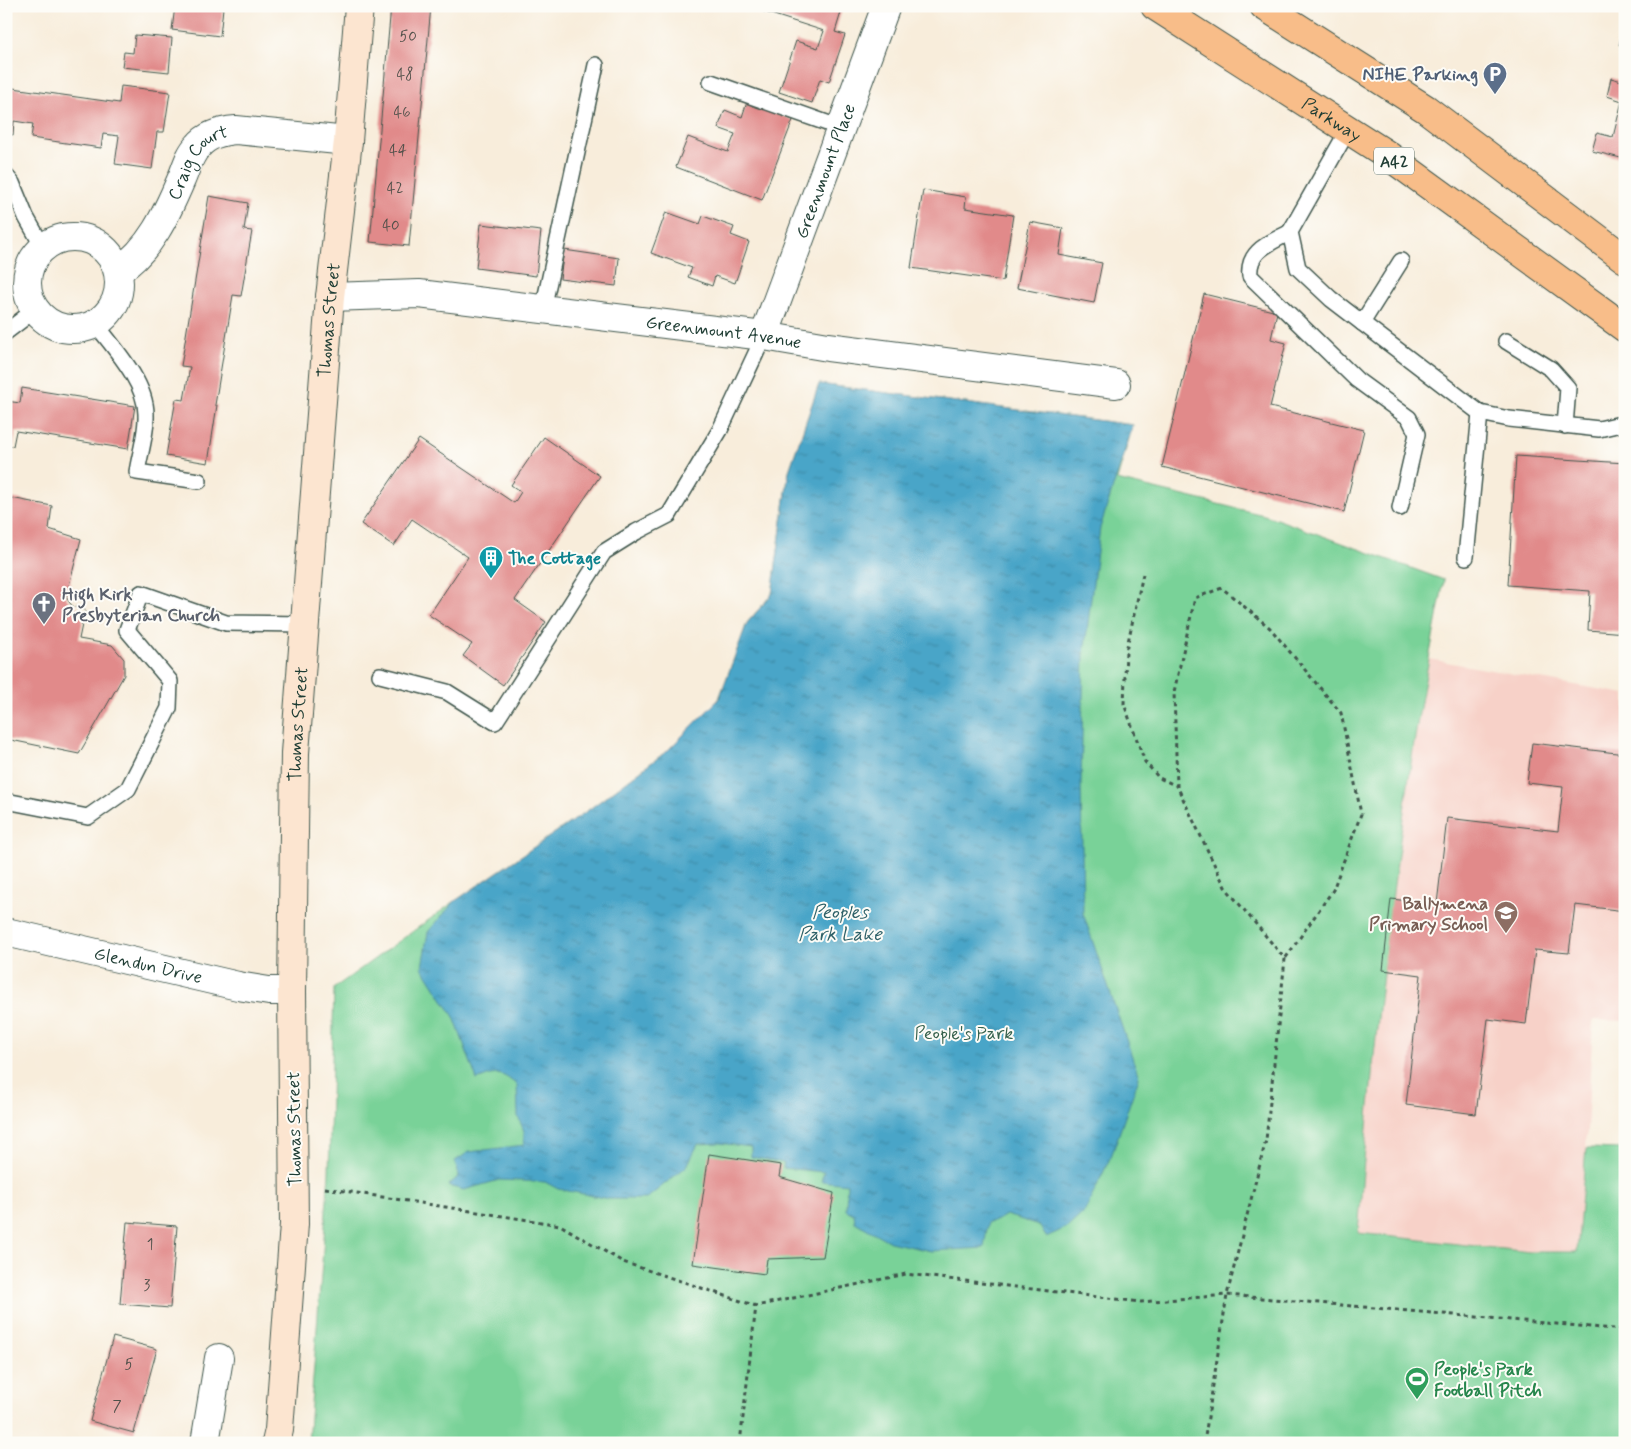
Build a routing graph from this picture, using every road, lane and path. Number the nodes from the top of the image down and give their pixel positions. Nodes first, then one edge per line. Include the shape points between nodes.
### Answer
1 (359, 6) edge
2 (886, 6) edge
3 (1155, 6) edge
4 (1264, 6) edge
5 (596, 65) dead end
6 (712, 82) dead end
7 (841, 128) junction
8 (1348, 130) junction
9 (348, 141) junction
10 (6, 176) edge
11 (1290, 232) junction
12 (43, 247) junction
13 (1625, 259) edge
14 (1401, 261) dead end
15 (118, 272) junction
16 (330, 297) junction
17 (36, 309) junction
18 (543, 309) junction
19 (1362, 323) junction
20 (95, 324) junction
21 (1625, 328) edge
22 (6, 332) edge
23 (764, 336) junction
24 (1506, 341) dead end
25 (1116, 384) dead end
26 (1480, 413) junction
27 (1625, 422) edge
28 (1565, 426) junction
29 (199, 481) dead end
30 (1400, 508) dead end
31 (1466, 557) dead end
32 (1143, 574) dead end
33 (306, 624) junction
34 (380, 675) dead end
35 (1177, 786) junction
36 (6, 801) edge
37 (6, 932) edge
38 (1286, 960) junction
39 (292, 991) junction
40 (295, 1183) junction
41 (1227, 1295) junction
42 (756, 1306) junction
43 (1625, 1330) edge
44 (219, 1358) dead end
45 (205, 1443) edge
46 (276, 1443) edge
47 (740, 1443) edge
48 (1204, 1443) edge

1 - 9 street, Thomas Street
2 - 7 street, Greenmount Place
3 - 8 main road, Parkway / A42
4 - 13 main road via 1426,109
5 - 18 lane
6 - 7 lane
7 - 23 street, Greenmount Place
8 - 11 lane
8 - 21 main road, Parkway / A42 via 1386,154
9 - 15 street, Craig Court via 236,130 209,137 193,152 150,241 136,259
9 - 16 street, Thomas Street
10 - 12 lane
11 - 19 lane via 1298,268 1331,300
11 - 30 lane via 1258,250 1249,266 1250,276 1357,380 1409,418 1417,434
12 - 15 street via 57,239 72,236 88,239 101,246
12 - 17 street via 33,258 27,273 27,288
14 - 19 lane
15 - 20 street via 115,302
16 - 18 street, Greenmount Avenue via 419,294
16 - 33 street, Thomas Street
17 - 20 street via 52,324 66,328
17 - 22 lane
18 - 23 street, Greenmount Avenue
19 - 26 lane
20 - 29 lane via 131,371 144,400 146,414 137,472
23 - 25 street, Greenmount Avenue
23 - 34 lane via 720,430 669,515 604,552 495,722 447,692
24 - 28 lane via 1551,369 1568,388
26 - 28 lane
26 - 31 lane
27 - 28 lane via 1599,429
32 - 35 path via 1126,651 1124,704 1145,762 1159,778
33 - 36 lane via 226,623 141,593 127,630 170,681 169,708 128,789 88,817
33 - 39 street, Thomas Street via 295,753
35 - 38 path via 1225,887
35 - 38 path via 1174,692 1195,598 1222,588 1270,628 1341,713 1361,814 1333,890
37 - 39 street, Glendun Drive via 238,986
38 - 41 path via 1266,1140
39 - 40 street, Thomas Street
40 - 42 path via 560,1225 623,1262
40 - 46 street, Thomas Street
41 - 42 path via 1141,1302 906,1274
41 - 43 path
41 - 48 path
42 - 47 path
44 - 45 street

